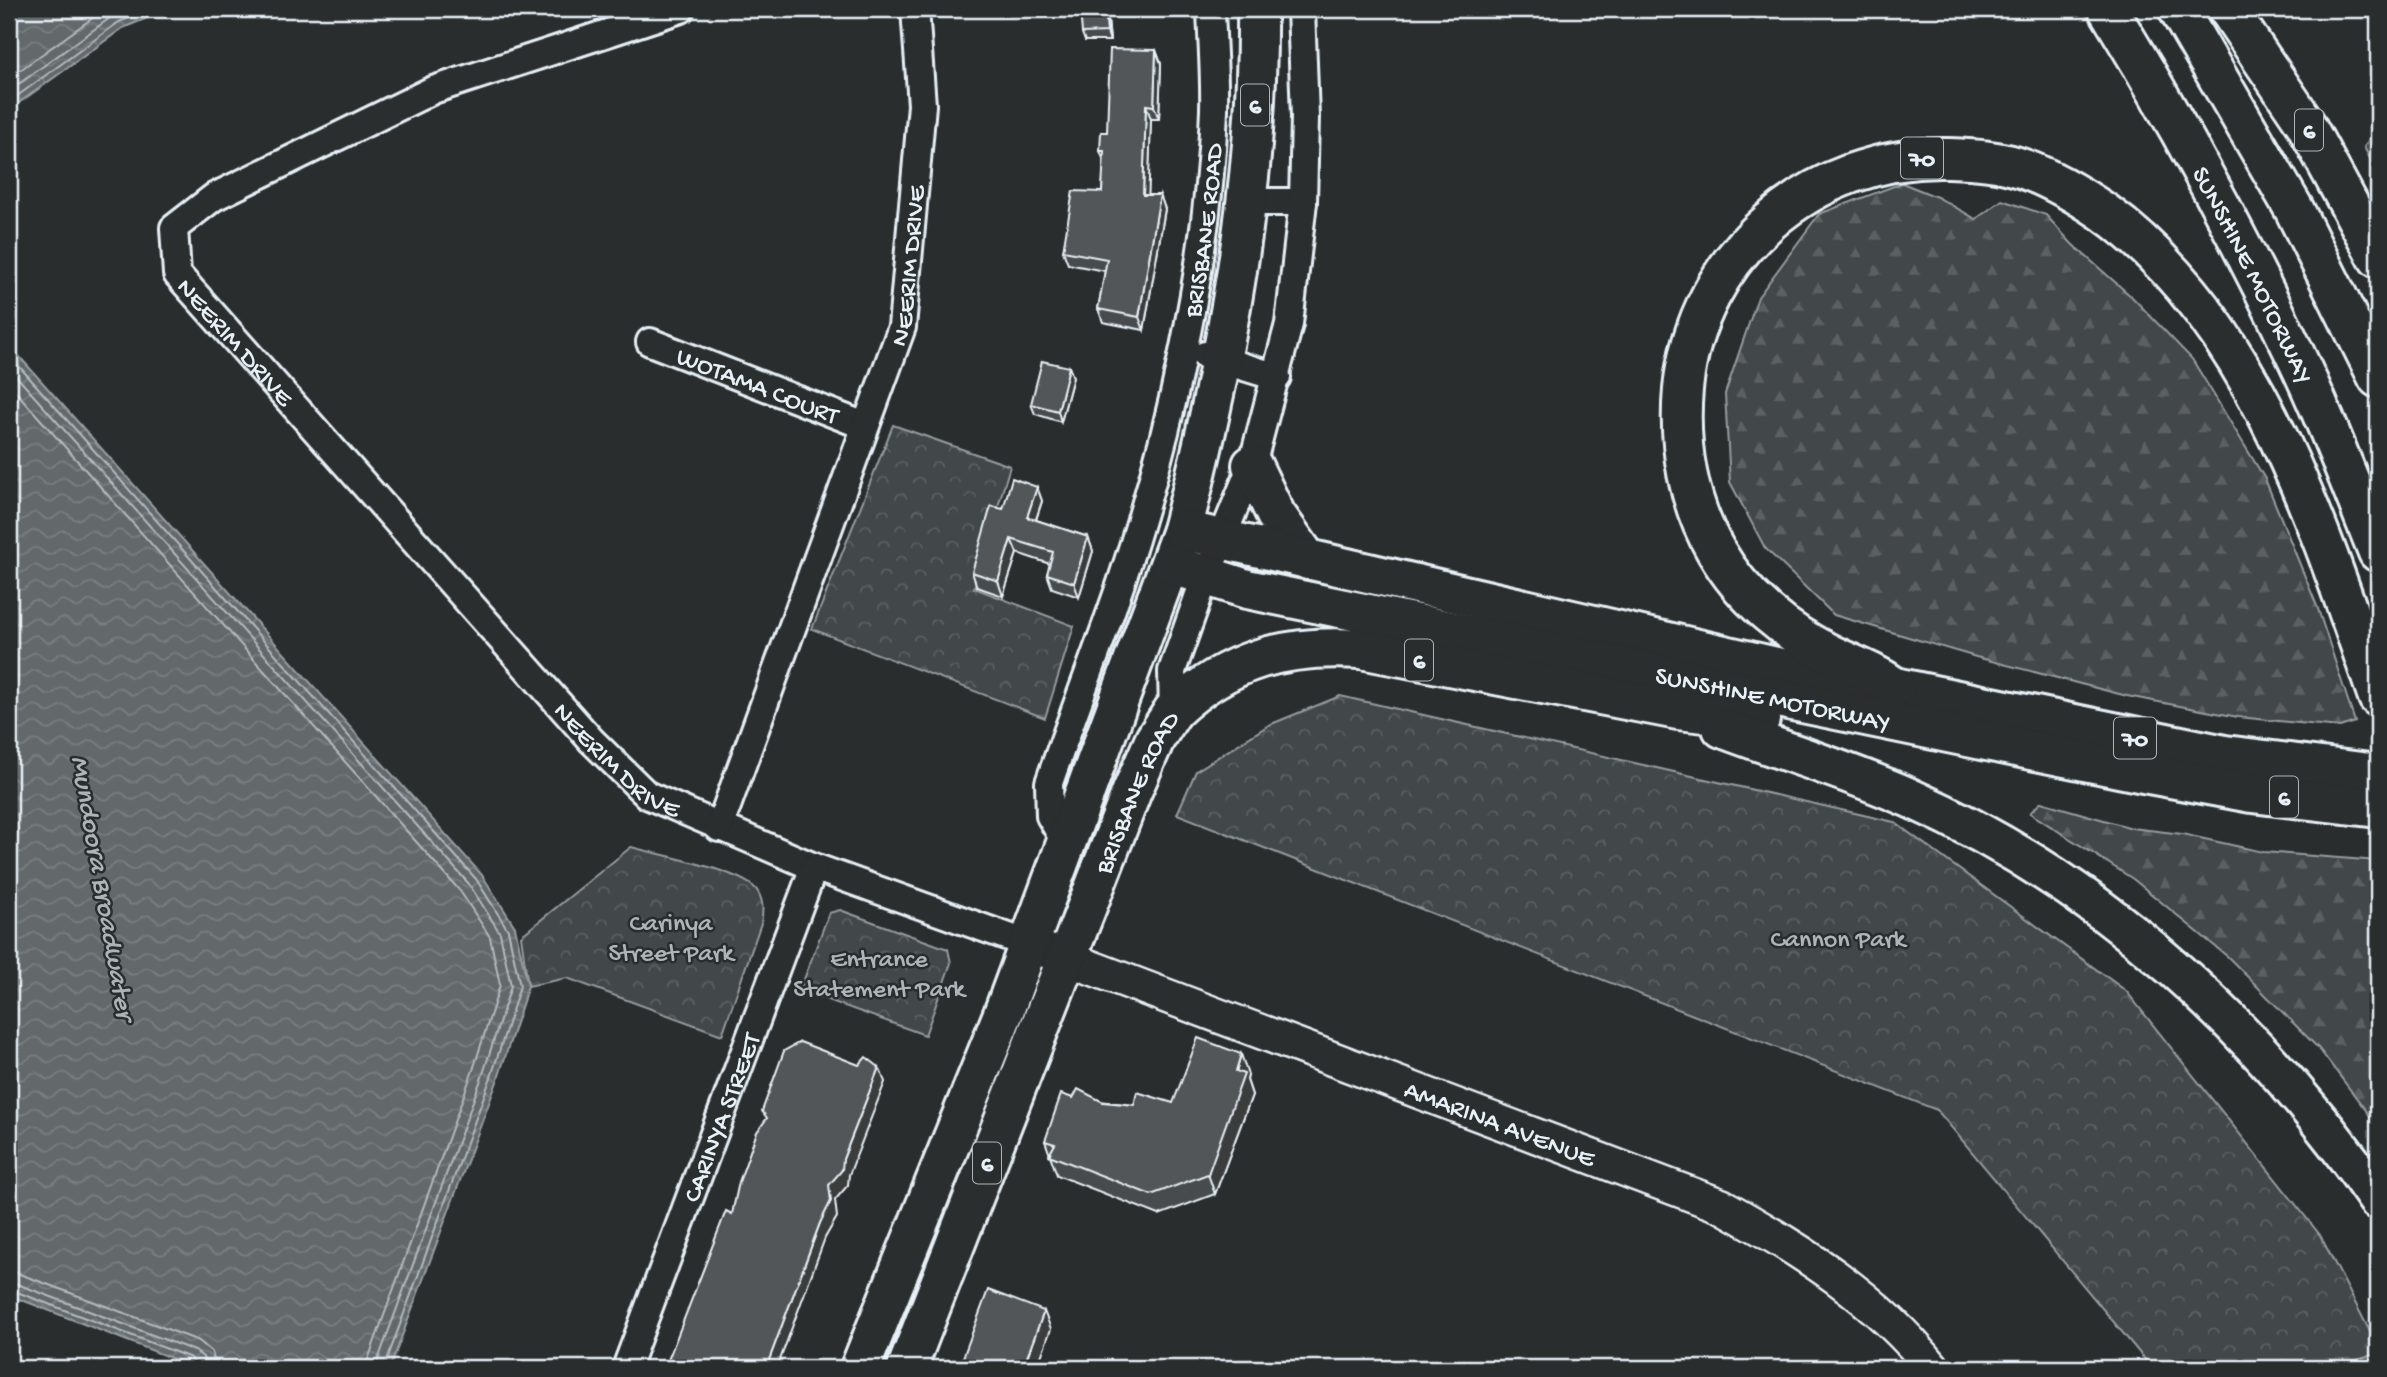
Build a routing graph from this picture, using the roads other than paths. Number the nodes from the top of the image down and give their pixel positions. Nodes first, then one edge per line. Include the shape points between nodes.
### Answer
1 (681, 9) edge
2 (915, 9) edge
3 (1211, 9) edge
4 (1257, 9) edge
5 (1301, 9) edge
6 (2108, 9) edge
7 (2178, 9) edge
8 (2228, 9) edge
9 (1248, 202) junction
10 (1303, 202) junction
11 (2378, 258) edge
12 (650, 342) dead end
13 (1182, 351) junction
14 (1222, 360) junction
15 (1278, 377) junction
16 (2378, 378) edge
17 (865, 426) junction
18 (1252, 465) junction
19 (1222, 541) junction
20 (1176, 547) junction
21 (2378, 552) edge
22 (1308, 560) junction
23 (1207, 576) junction
24 (1895, 687) junction
25 (2378, 696) edge
26 (1678, 710) junction
27 (1173, 711) junction
28 (2191, 782) junction
29 (2378, 785) edge
30 (719, 828) junction
31 (1067, 845) junction
32 (814, 867) junction
33 (1028, 944) junction
34 (1068, 958) junction
35 (2378, 1200) edge
36 (626, 1368) edge
37 (860, 1368) edge
38 (907, 1368) edge
39 (1933, 1368) edge

1 - 30 street, NEERIM DRIVE via 433,90 215,197 174,228 177,274 591,740 647,795
2 - 17 street, NEERIM DRIVE via 922,105 902,327
3 - 13 street, BRISBANE ROAD via 1214,110 1202,236
4 - 9 main road, BRISBANE ROAD / 6
5 - 10 street, BRISBANE ROAD
6 - 21 main road, SUNSHINE MOTORWAY via 2166,103 2242,245 2298,360
7 - 16 main road via 2294,209
8 - 11 main road, 6 via 2305,123
9 - 10 street, BRISBANE ROAD
9 - 14 main road, BRISBANE ROAD / 6
10 - 15 street, BRISBANE ROAD via 1295,290
12 - 17 street, WOTAMA COURT
13 - 14 street
13 - 31 street, BRISBANE ROAD via 1121,582 1049,783 1050,816
14 - 15 street
14 - 20 main road, BRISBANE ROAD / 6
15 - 18 street, BRISBANE ROAD
17 - 30 street, NEERIM DRIVE
18 - 19 street, BRISBANE ROAD
18 - 22 main road via 1276,514
19 - 20 main road, SUNSHINE MOTORWAY
19 - 22 main road, SUNSHINE MOTORWAY
19 - 23 street, BRISBANE ROAD
20 - 23 main road, SUNSHINE MOTORWAY
20 - 31 main road, BRISBANE ROAD / 6
22 - 24 main road, SUNSHINE MOTORWAY via 1841,682
23 - 27 street, BRISBANE ROAD via 1172,671
23 - 28 main road, SUNSHINE MOTORWAY via 1247,589
24 - 25 main road, 70 via 1802,639 1767,613 1737,582 1698,514 1682,447 1681,408 1693,334 1706,302 1730,261 1757,231 1820,186 1855,171 1926,157 2010,165 2062,186 2106,214 2158,261 2197,305 2226,344 2279,444 2337,578
24 - 29 main road, SUNSHINE MOTORWAY / 70
26 - 27 main road, 6 via 1336,647 1284,652 1233,668 1211,679
26 - 28 main road, 6 via 1726,713 2138,787
26 - 35 main road via 1912,799 2023,857 2084,898 2151,949 2225,1016 2296,1091
27 - 34 main road, BRISBANE ROAD / 6 via 1147,754
28 - 29 main road, SUNSHINE MOTORWAY / 6 via 2264,795
30 - 32 street, NEERIM DRIVE
31 - 33 main road, BRISBANE ROAD / 6
32 - 33 street, NEERIM DRIVE
32 - 36 street, CARINYA STREET
33 - 34 street, AMARINA AVENUE
33 - 37 main road, BRISBANE ROAD / 6
34 - 38 main road, BRISBANE ROAD / 6
34 - 39 street, AMARINA AVENUE via 1722,1206 1812,1258 1861,1295

